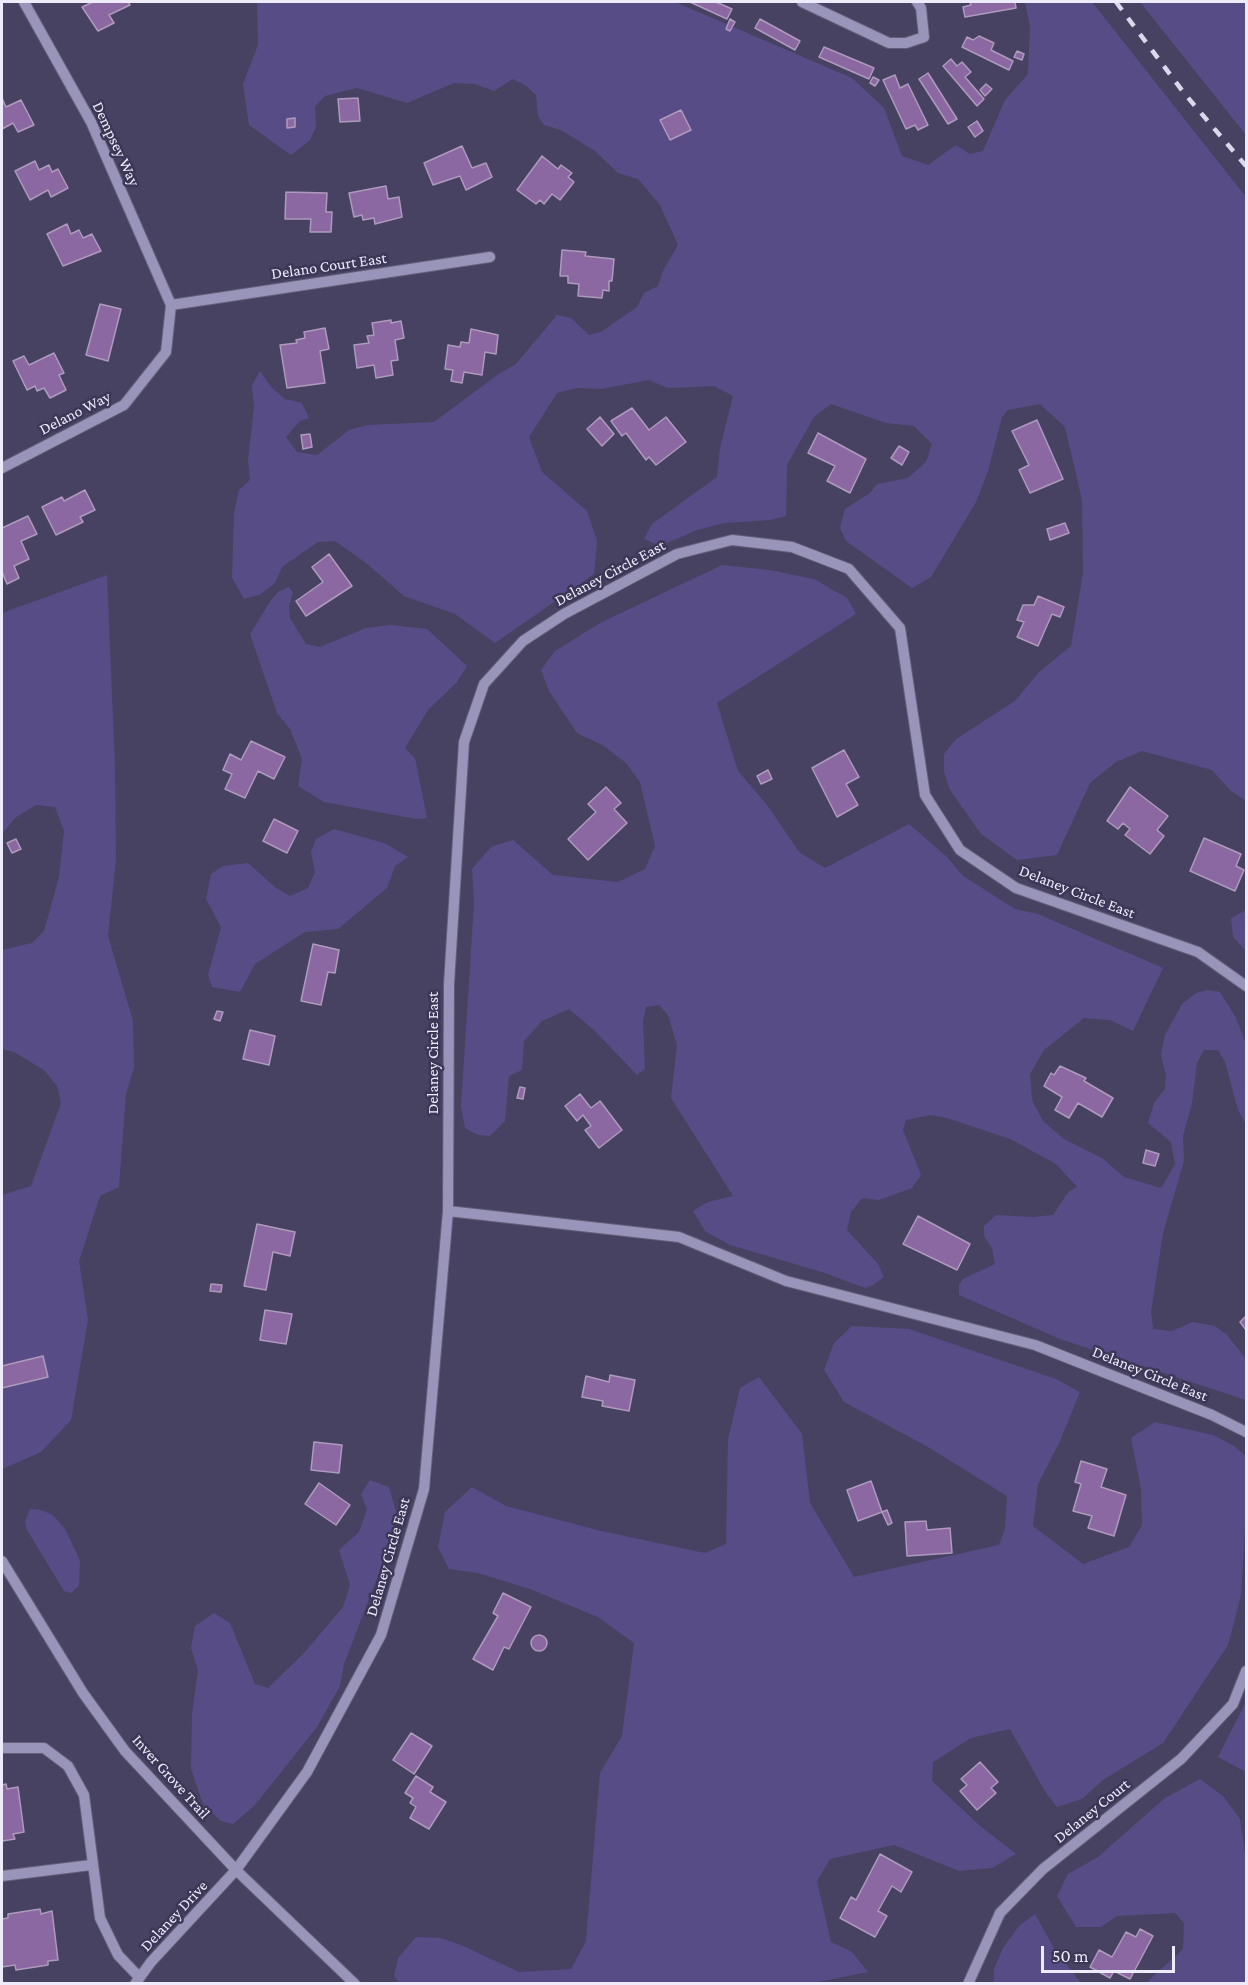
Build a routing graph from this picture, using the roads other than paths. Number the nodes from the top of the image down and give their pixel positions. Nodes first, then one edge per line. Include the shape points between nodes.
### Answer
1 (24, 2) edge
2 (802, 2) edge
3 (917, 2) edge
4 (490, 257) dead end
5 (171, 305) junction
6 (2, 468) edge
7 (1246, 986) edge
8 (448, 1211) junction
9 (1246, 1432) edge
10 (2, 1561) edge
11 (1246, 1671) edge
12 (2, 1748) edge
13 (92, 1865) junction
14 (236, 1870) junction
15 (2, 1876) edge
16 (137, 1980) edge
17 (355, 1983) edge
18 (968, 1983) edge

1 - 5 street, Dempsey Way via 91,122
2 - 3 street via 889,43 924,37
4 - 5 street, Delano Court East
5 - 6 street, Delano Way via 166,352 124,405
7 - 8 street, Delaney Circle East via 1198,952 1016,888 960,850 925,795 900,628 849,569 792,547 732,540 677,554 564,614 531,636 484,684 464,742 449,984
8 - 9 street, Delaney Circle East via 679,1237 786,1281 1035,1345
8 - 14 street, Delaney Circle East via 423,1489 381,1635 307,1772
10 - 14 street, Inver Grove Trail via 83,1693 125,1752
11 - 18 street, Delaney Court via 1233,1704 1181,1758 1043,1869 1000,1914
12 - 13 street via 44,1748 68,1766 84,1795
13 - 15 street
13 - 16 street via 100,1918 118,1955
14 - 16 street, Delaney Drive
14 - 17 street, Inver Grove Trail

